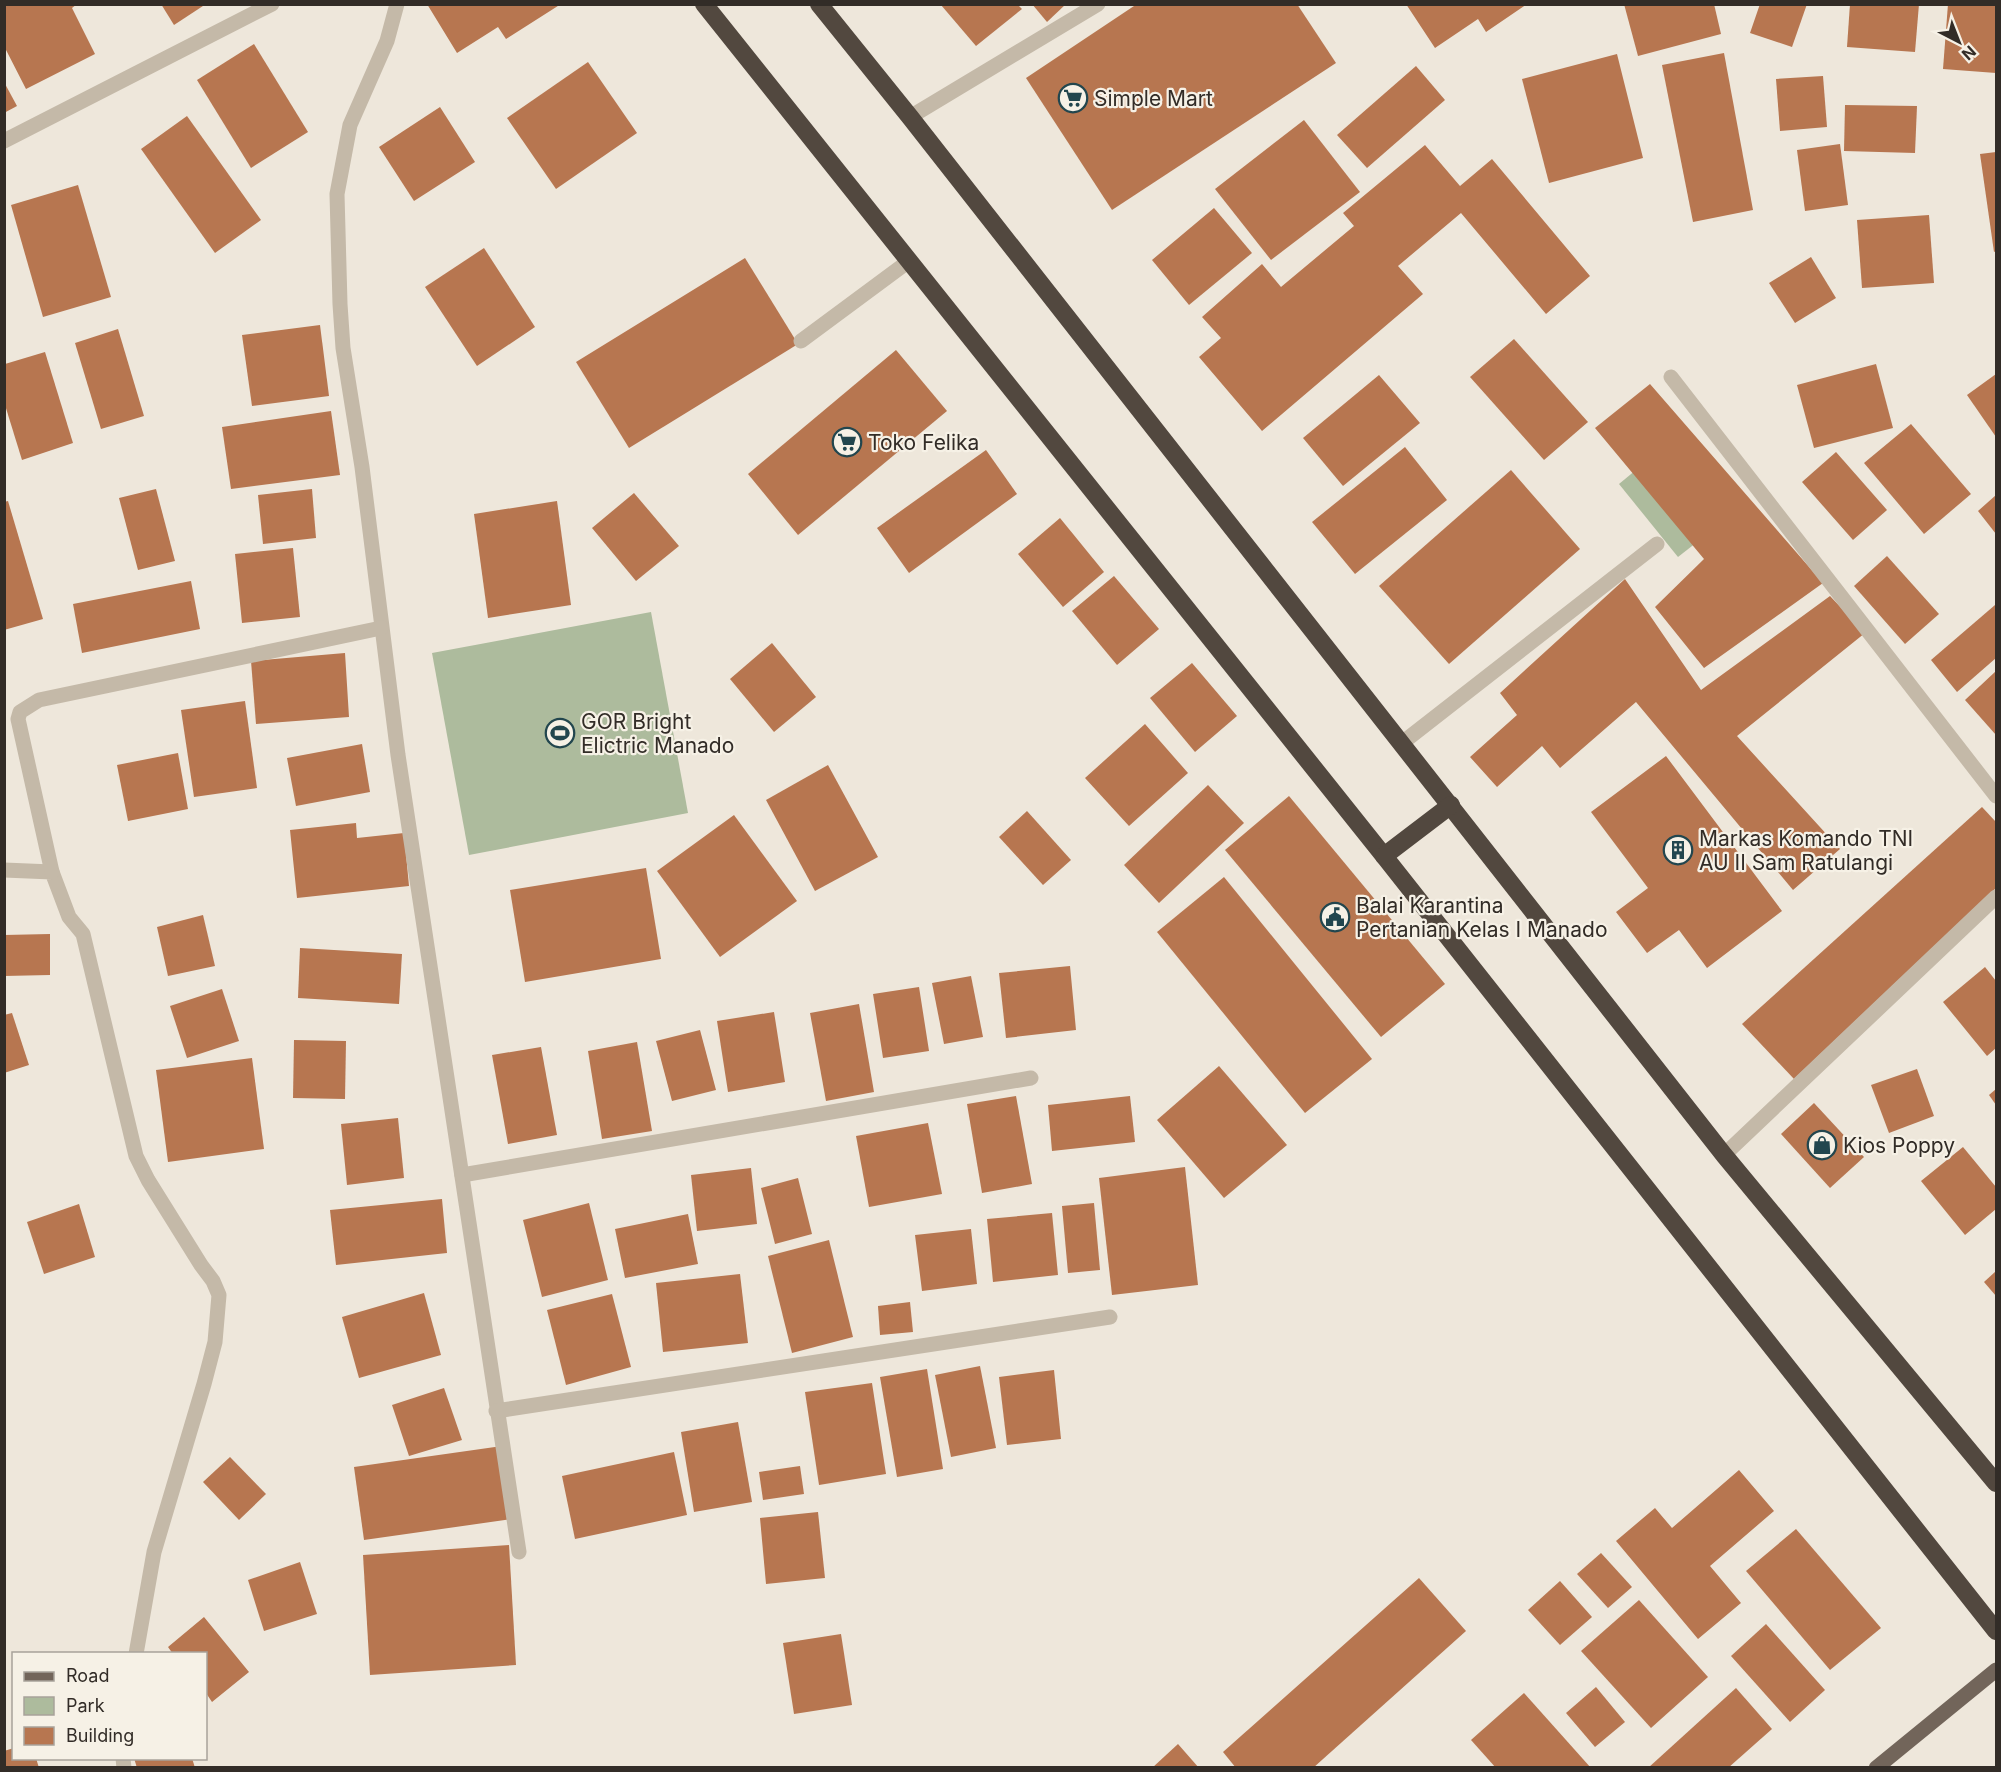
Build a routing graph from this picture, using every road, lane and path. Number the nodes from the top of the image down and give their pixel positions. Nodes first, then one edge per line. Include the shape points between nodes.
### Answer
1 (272, 4) edge
2 (397, 4) edge
3 (704, 4) edge
4 (819, 4) edge
5 (1098, 4) edge
6 (910, 117) junction
7 (4, 141) edge
8 (909, 261) junction
9 (801, 341) dead end
10 (1671, 377) dead end
11 (1657, 544) dead end
12 (381, 628) junction
13 (1402, 742) junction
14 (1996, 796) edge
15 (1451, 806) junction
16 (1384, 855) junction
17 (4, 870) edge
18 (52, 872) junction
19 (1996, 897) edge
20 (1031, 1078) dead end
21 (1724, 1155) junction
22 (462, 1175) junction
23 (1110, 1317) dead end
24 (496, 1411) junction
25 (1996, 1483) edge
26 (519, 1552) dead end
27 (1996, 1631) edge
28 (136, 1652) edge
29 (1996, 1670) edge
30 (1876, 1767) edge

1 - 7 street
2 - 12 street via 387,41 350,125 337,194 343,348
3 - 8 highway
4 - 6 highway
5 - 6 street
6 - 13 highway
8 - 9 street
8 - 16 highway
10 - 14 street
11 - 13 street
12 - 18 street via 39,700 20,712 18,719
12 - 22 street
13 - 15 highway
15 - 16 highway
15 - 21 highway
16 - 27 highway
17 - 18 street
18 - 28 street via 69,917 83,934 136,1156 219,1295 215,1342 154,1552
19 - 21 street
20 - 22 street
21 - 25 highway
22 - 24 street
23 - 24 street
24 - 26 street
29 - 30 main road

